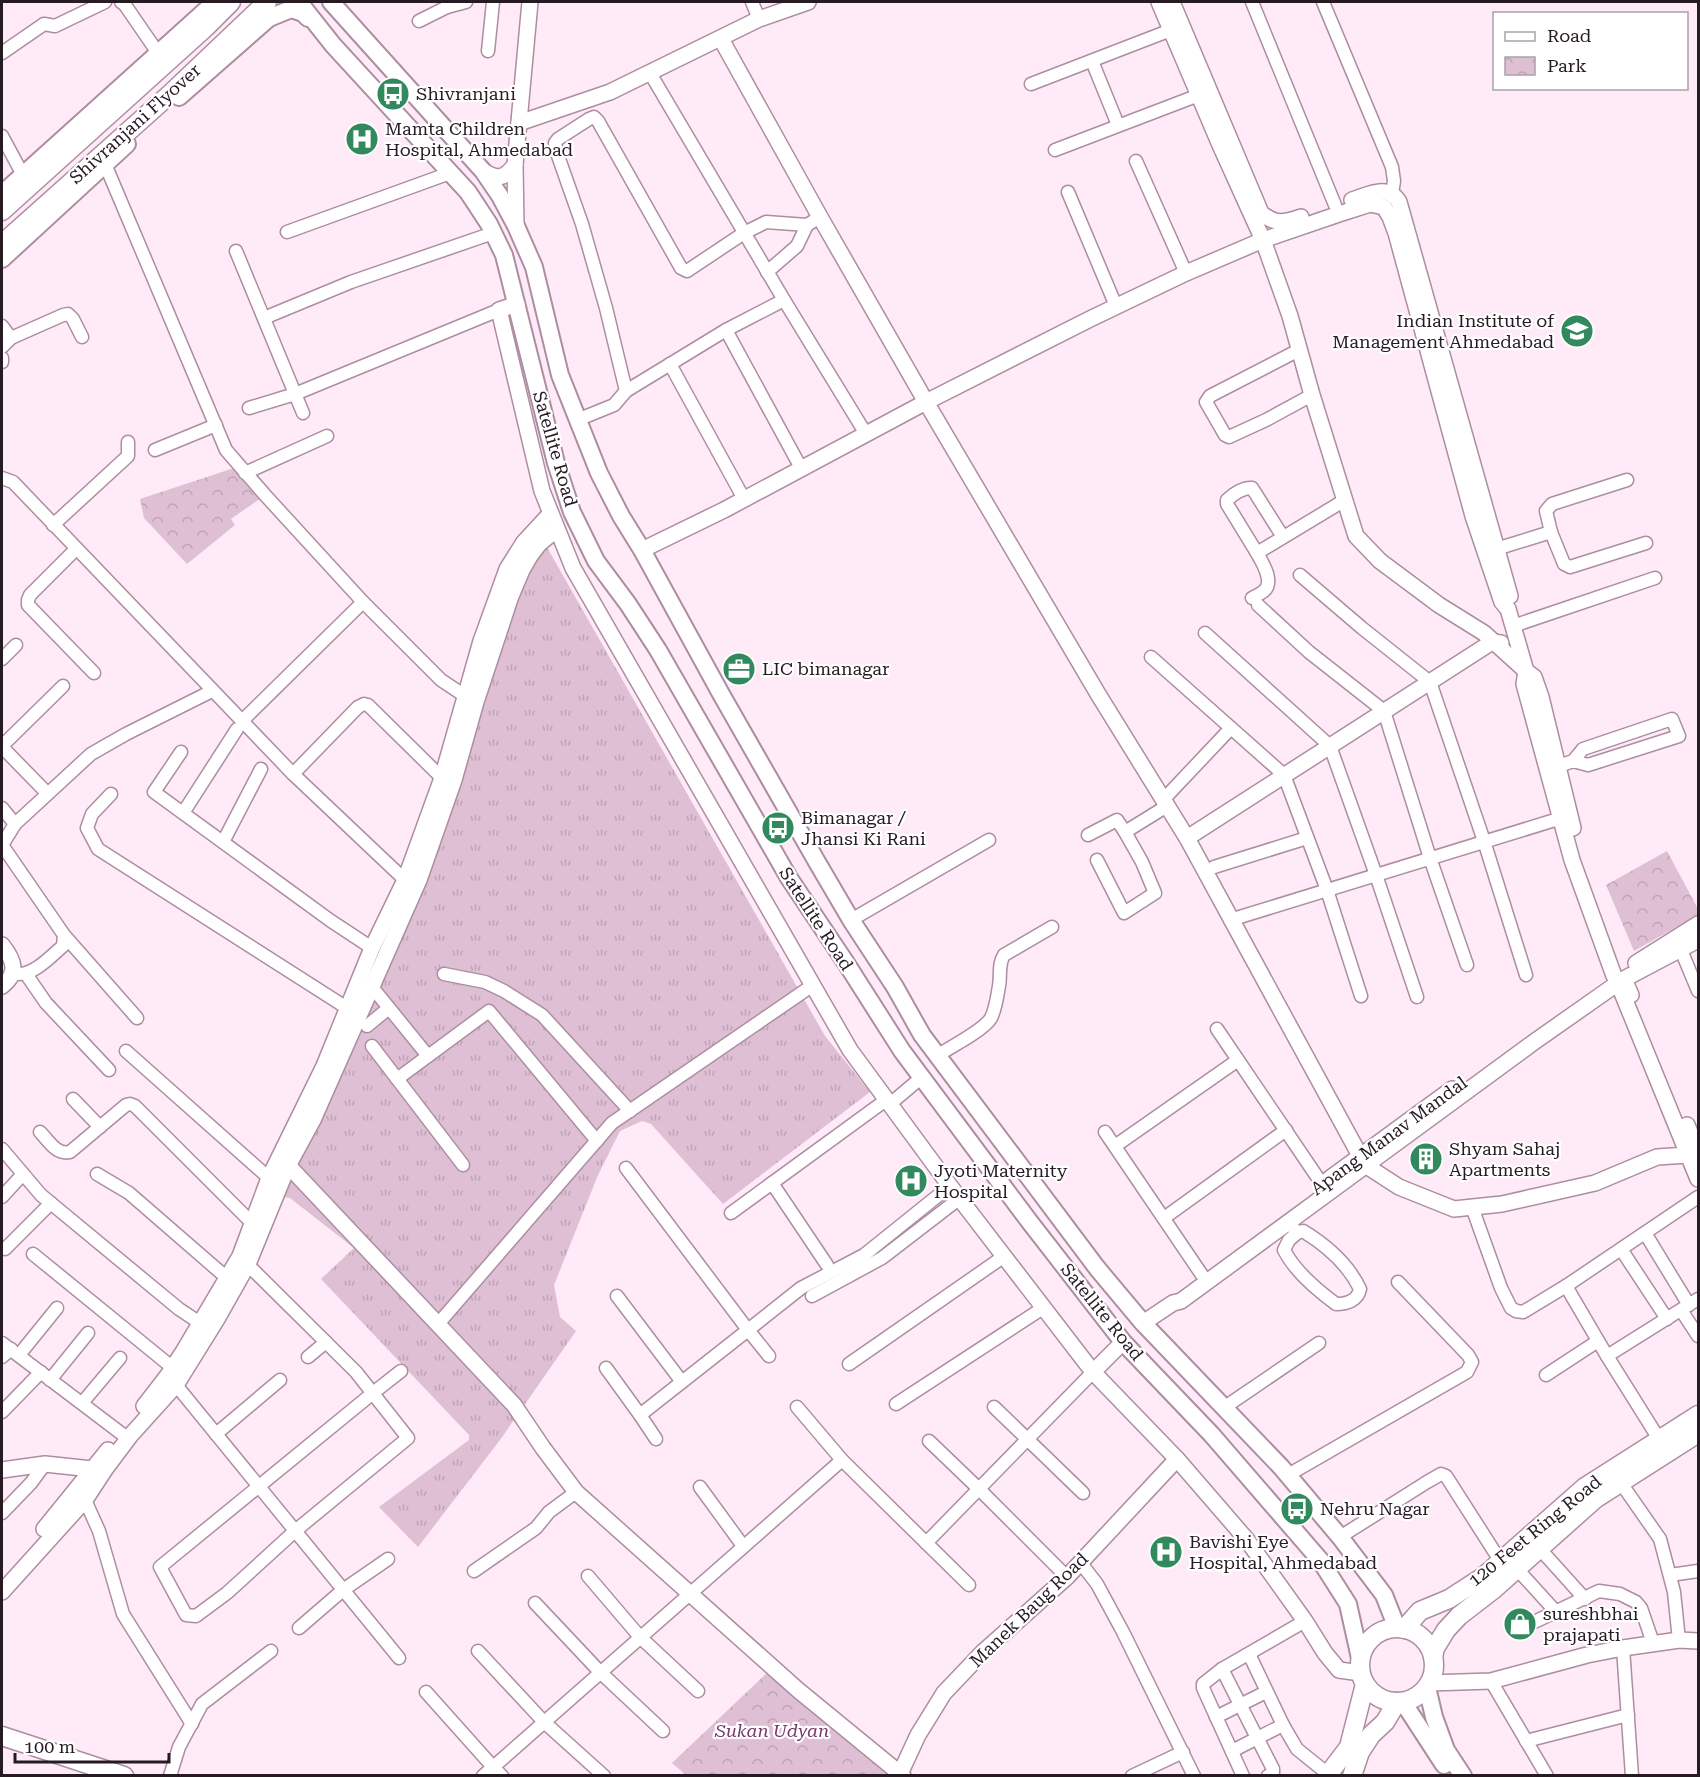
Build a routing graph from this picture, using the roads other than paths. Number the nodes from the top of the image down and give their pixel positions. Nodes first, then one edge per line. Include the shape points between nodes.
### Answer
1 (105, 2) edge
2 (121, 2) edge
3 (215, 2) edge
4 (231, 2) edge
5 (288, 2) edge
6 (299, 2) edge
7 (331, 2) edge
8 (337, 2) edge
9 (466, 2) edge
10 (493, 2) edge
11 (530, 2) edge
12 (752, 2) edge
13 (808, 2) edge
14 (1159, 2) edge
15 (1172, 2) edge
16 (1252, 2) edge
17 (1323, 2) edge
18 (447, 4) edge
19 (268, 10) edge
20 (759, 20) junction
21 (419, 21) dead end
22 (355, 28) junction
23 (1172, 30) junction
24 (721, 39) junction
25 (333, 45) junction
26 (489, 51) dead end
27 (2, 53) edge
28 (158, 53) junction
29 (1092, 61) junction
30 (650, 73) junction
31 (1031, 84) dead end
32 (1199, 95) junction
33 (519, 123) junction
34 (1118, 125) junction
35 (2, 136) edge
36 (1055, 150) dead end
37 (1136, 161) dead end
38 (105, 165) junction
39 (515, 165) junction
40 (483, 171) junction
41 (450, 173) junction
42 (23, 175) junction
43 (1068, 192) dead end
44 (1392, 193) junction
45 (2, 194) edge
46 (1335, 205) junction
47 (1384, 207) junction
48 (2, 211) edge
49 (1270, 220) junction
50 (813, 221) junction
51 (516, 226) junction
52 (287, 232) dead end
53 (493, 233) junction
54 (744, 233) junction
55 (1263, 240) junction
56 (2, 244) edge
57 (236, 250) dead end
58 (2, 259) edge
59 (767, 272) junction
60 (1186, 273) junction
61 (784, 300) junction
62 (517, 304) junction
63 (1116, 306) junction
64 (500, 310) junction
65 (264, 318) junction
66 (2, 326) edge
67 (726, 330) junction
68 (82, 337) dead end
69 (11, 338) junction
70 (2, 347) edge
71 (1299, 350) junction
72 (670, 364) junction
73 (626, 391) junction
74 (1445, 393) junction
75 (295, 394) junction
76 (1312, 395) junction
77 (926, 402) junction
78 (249, 408) dead end
79 (303, 413) dead end
80 (577, 420) junction
81 (216, 425) junction
82 (866, 434) junction
83 (327, 436) dead end
84 (128, 442) dead end
85 (155, 450) dead end
86 (801, 468) junction
87 (245, 473) junction
88 (2, 478) edge
89 (1627, 480) dead end
90 (744, 499) junction
91 (1345, 500) junction
92 (550, 514) junction
93 (53, 525) junction
94 (557, 530) junction
95 (1551, 532) junction
96 (1283, 537) junction
97 (1646, 543) dead end
98 (76, 549) junction
99 (642, 550) junction
100 (1490, 551) junction
101 (1257, 553) junction
102 (597, 562) junction
103 (576, 573) junction
104 (1300, 575) dead end
105 (1654, 578) dead end
106 (363, 602) junction
107 (1513, 626) junction
108 (1205, 633) dead end
109 (1488, 637) junction
110 (16, 645) dead end
111 (1519, 647) junction
112 (1151, 657) dead end
113 (2, 659) edge
114 (1526, 672) junction
115 (94, 673) dead end
116 (1430, 682) junction
117 (63, 686) dead end
118 (212, 691) junction
119 (470, 699) junction
120 (1384, 711) junction
121 (239, 725) junction
122 (1231, 728) junction
123 (2, 746) edge
124 (1330, 746) junction
125 (181, 752) dead end
126 (1566, 764) junction
127 (261, 769) dead end
128 (293, 774) junction
129 (1284, 775) junction
130 (442, 778) junction
131 (47, 793) junction
132 (111, 794) dead end
133 (1165, 803) junction
134 (2, 808) edge
135 (183, 813) junction
136 (1565, 817) junction
137 (15, 824) junction
138 (1125, 832) junction
139 (1088, 835) dead end
140 (1187, 838) junction
141 (1307, 838) junction
142 (989, 840) dead end
143 (1484, 841) junction
144 (223, 842) junction
145 (2, 845) edge
146 (1430, 858) junction
147 (1097, 860) dead end
148 (1214, 867) dead end
149 (1376, 875) junction
150 (405, 880) junction
151 (1327, 891) junction
152 (851, 920) junction
153 (1230, 920) junction
154 (1698, 924) edge
155 (1052, 927) dead end
156 (64, 935) junction
157 (1698, 940) edge
158 (2, 945) edge
159 (372, 948) junction
160 (1681, 950) junction
161 (2, 960) edge
162 (1467, 965) dead end
163 (13, 974) edge
164 (444, 974) dead end
165 (1526, 975) dead end
166 (1618, 977) junction
167 (813, 985) junction
168 (2, 986) edge
169 (372, 987) junction
170 (1698, 991) edge
171 (1361, 996) dead end
172 (1417, 997) dead end
173 (347, 1008) junction
174 (389, 1008) junction
175 (137, 1018) dead end
176 (367, 1026) dead end
177 (1217, 1029) dead end
178 (372, 1046) dead end
179 (126, 1051) dead end
180 (428, 1056) junction
181 (938, 1056) junction
182 (1238, 1059) junction
183 (109, 1070) dead end
184 (922, 1077) junction
185 (397, 1079) junction
186 (73, 1099) dead end
187 (888, 1102) junction
188 (630, 1111) junction
189 (100, 1127) junction
190 (1286, 1130) junction
191 (40, 1132) dead end
192 (1105, 1132) dead end
193 (597, 1141) junction
194 (1115, 1146) junction
195 (2, 1149) edge
196 (1693, 1154) edge
197 (1363, 1160) junction
198 (284, 1162) junction
199 (464, 1165) dead end
200 (626, 1168) dead end
201 (23, 1174) junction
202 (97, 1174) dead end
203 (269, 1178) junction
204 (1698, 1179) edge
205 (772, 1183) junction
206 (1325, 1189) junction
207 (955, 1192) junction
208 (2, 1197) edge
209 (1698, 1197) edge
210 (51, 1203) junction
211 (1472, 1207) junction
212 (731, 1213) dead end
213 (1164, 1218) junction
214 (253, 1224) junction
215 (1293, 1228) junction
216 (1645, 1233) junction
217 (5, 1249) dead end
218 (1621, 1249) junction
219 (33, 1254) dead end
220 (1003, 1257) junction
221 (244, 1260) junction
222 (827, 1265) dead end
223 (1202, 1275) junction
224 (227, 1278) junction
225 (1398, 1282) dead end
226 (1566, 1286) junction
227 (617, 1296) dead end
228 (812, 1296) dead end
229 (1173, 1303) junction
230 (1690, 1305) edge
231 (57, 1308) dead end
232 (1043, 1308) junction
233 (1667, 1319) junction
234 (200, 1323) junction
235 (1143, 1323) junction
236 (438, 1324) junction
237 (748, 1330) junction
238 (88, 1333) dead end
239 (1698, 1336) edge
240 (1599, 1341) junction
241 (326, 1342) junction
242 (1123, 1342) junction
243 (1318, 1343) dead end
244 (8, 1351) edge
245 (769, 1356) dead end
246 (1607, 1356) junction
247 (308, 1357) dead end
248 (120, 1358) dead end
249 (849, 1364) dead end
250 (172, 1368) junction
251 (606, 1368) dead end
252 (401, 1371) dead end
253 (1093, 1372) junction
254 (1546, 1375) dead end
255 (46, 1376) junction
256 (280, 1380) dead end
257 (682, 1382) junction
258 (176, 1385) junction
259 (373, 1393) junction
260 (82, 1403) junction
261 (897, 1404) dead end
262 (797, 1407) dead end
263 (994, 1407) dead end
264 (1225, 1407) junction
265 (2, 1412) edge
266 (640, 1415) junction
267 (1698, 1415) edge
268 (1698, 1433) edge
269 (122, 1434) junction
270 (216, 1434) junction
271 (1028, 1438) junction
272 (656, 1439) dead end
273 (1659, 1439) junction
274 (928, 1441) dead end
275 (1177, 1459) junction
276 (842, 1460) junction
277 (45, 1464) junction
278 (92, 1469) junction
279 (2, 1470) edge
280 (1288, 1475) junction
281 (1621, 1483) junction
282 (259, 1487) junction
283 (699, 1487) dead end
284 (979, 1489) junction
285 (576, 1492) junction
286 (1083, 1493) dead end
287 (85, 1500) junction
288 (2, 1513) edge
289 (295, 1531) junction
290 (1340, 1537) junction
291 (926, 1543) junction
292 (743, 1546) junction
293 (1540, 1548) junction
294 (388, 1559) dead end
295 (1080, 1562) junction
296 (1509, 1566) junction
297 (474, 1571) dead end
298 (1698, 1571) edge
299 (1670, 1575) junction
300 (588, 1576) dead end
301 (2, 1577) edge
302 (1067, 1577) junction
303 (969, 1585) dead end
304 (344, 1590) junction
305 (2, 1592) edge
306 (690, 1593) junction
307 (1585, 1599) junction
308 (535, 1603) dead end
309 (1557, 1613) junction
310 (1305, 1621) junction
311 (1530, 1624) dead end
312 (299, 1628) dead end
313 (1401, 1628) junction
314 (640, 1637) junction
315 (1680, 1640) junction
316 (1698, 1641) edge
317 (1653, 1643) junction
318 (1623, 1648) junction
319 (271, 1651) dead end
320 (478, 1651) dead end
321 (1249, 1654) junction
322 (1433, 1657) junction
323 (399, 1658) dead end
324 (1222, 1668) junction
325 (600, 1672) junction
326 (1362, 1672) junction
327 (1491, 1681) junction
328 (1429, 1685) junction
329 (698, 1690) dead end
330 (426, 1692) dead end
331 (1266, 1692) junction
332 (1400, 1702) junction
333 (1240, 1705) junction
334 (1628, 1715) junction
335 (1216, 1717) junction
336 (544, 1722) junction
337 (192, 1724) junction
338 (1283, 1725) junction
339 (663, 1731) dead end
340 (2, 1736) edge
341 (1257, 1738) junction
342 (1526, 1741) junction
343 (1232, 1751) junction
344 (1183, 1752) junction
345 (493, 1773) edge
346 (901, 1775) edge
347 (1327, 1775) edge
348 (124, 1776) edge
349 (170, 1776) edge
350 (604, 1776) edge
351 (1132, 1776) edge
352 (1194, 1776) edge
353 (1243, 1776) edge
354 (1268, 1776) edge
355 (1352, 1776) edge
356 (1452, 1776) edge
357 (1463, 1776) edge
358 (1547, 1776) edge
359 (1632, 1776) edge

1 - 27 street via 55,26 44,24
2 - 28 street
3 - 28 main road
4 - 48 main road, Shivranjani Flyover
5 - 19 main road
6 - 25 main road, Satellite Road
7 - 22 main road, Satellite Road
8 - 22 main road
9 - 18 street
10 - 26 street
11 - 33 street
12 - 20 street
13 - 20 street
14 - 23 street
15 - 49 street via 1261,213
16 - 46 street
17 - 44 street via 1392,167
18 - 21 street
19 - 25 main road via 303,13
19 - 38 main road
19 - 56 main road, Shivranjani Flyover
20 - 24 street
22 - 40 main road, Satellite Road
23 - 29 street
23 - 32 street
24 - 30 street
24 - 50 street
25 - 41 main road, Satellite Road
28 - 42 main road
29 - 31 street
29 - 34 street
30 - 33 street via 610,92
30 - 54 street
32 - 34 street
32 - 55 street
33 - 39 street
34 - 36 street
35 - 42 street
37 - 60 street
38 - 58 main road
38 - 81 street
39 - 40 street via 500,178
39 - 51 street
40 - 51 main road, Satellite Road
41 - 52 street
41 - 53 main road, Satellite Road via 468,192
42 - 45 main road
43 - 63 street
44 - 46 street via 1378,191
44 - 47 street
44 - 74 street via 1399,202
46 - 49 street via 1283,223
47 - 55 street via 1370,204
47 - 74 street via 1396,233
49 - 55 street
50 - 54 street via 766,222
50 - 59 street via 797,246
50 - 77 street
51 - 80 main road, Satellite Road via 534,267 560,375
53 - 62 main road, Satellite Road via 504,255
53 - 65 street via 351,282
54 - 59 street
54 - 73 street via 687,271 681,268 594,117 555,143 585,234
55 - 60 street
55 - 71 street
57 - 65 street
59 - 61 street
60 - 63 street
61 - 67 street
61 - 82 street
62 - 64 street
62 - 102 main road, Satellite Road via 556,463 572,512
63 - 77 street
64 - 75 street
64 - 92 street
65 - 75 street
66 - 69 street
67 - 72 street
67 - 86 street
68 - 69 street via 68,314
69 - 70 street
71 - 76 street
71 - 76 street via 1210,396 1206,402 1229,437
72 - 73 street
72 - 90 street
73 - 80 street via 614,405
74 - 100 street
75 - 78 street
75 - 79 street
76 - 91 street
77 - 82 street
77 - 133 street
80 - 99 main road, Satellite Road via 599,473
81 - 85 street
81 - 87 street via 226,450
82 - 86 street
83 - 87 street
84 - 93 street via 128,456
86 - 90 street
87 - 106 street
88 - 93 street via 13,482
89 - 95 street via 1552,504 1546,511
90 - 99 street
91 - 96 street
91 - 109 street via 1356,536 1380,561
92 - 94 street
92 - 119 street via 524,542 507,569 484,632
93 - 98 street
94 - 103 street
94 - 119 street via 539,544 522,570
95 - 97 street via 1566,567
95 - 100 street
96 - 101 street
96 - 101 street via 1252,488 1232,496 1227,504
98 - 115 street via 30,596 28,604
98 - 118 street
99 - 152 main road, Satellite Road
100 - 107 street via 1502,602
101 - 120 street via 1268,573 1267,586 1255,602 1309,652
102 - 103 street
102 - 184 main road, Satellite Road via 658,650 789,878
103 - 167 street
104 - 116 street
105 - 107 street
106 - 119 street via 441,680
106 - 121 street
107 - 109 street
107 - 111 street
108 - 124 street
109 - 111 street
109 - 114 street
109 - 116 street
110 - 113 street
111 - 114 street
112 - 122 street
114 - 126 street via 1534,677
114 - 136 street via 1524,684
116 - 120 street
116 - 143 street
117 - 123 street
118 - 121 street
118 - 131 street via 91,754
119 - 130 street
119 - 169 street via 454,780 419,880
120 - 124 street
120 - 146 street
121 - 128 street
121 - 135 street
122 - 129 street
122 - 133 street
123 - 131 street
124 - 129 street
124 - 149 street
125 - 135 street via 154,792
126 - 126 street via 1588,765 1679,736 1672,719 1583,749
126 - 136 street
127 - 144 street
128 - 130 street via 364,704
128 - 150 street
129 - 140 street
129 - 141 street
130 - 150 street
131 - 137 street
132 - 173 street via 92,814 87,828 98,849
133 - 138 street
133 - 140 street
134 - 137 street
135 - 144 street
136 - 143 street
136 - 166 street
137 - 145 street
138 - 139 street via 1117,820
138 - 147 street via 1155,893 1124,913
140 - 153 street
141 - 148 street
141 - 151 street
142 - 152 street
143 - 146 street
143 - 165 street
144 - 159 street
145 - 156 street
146 - 149 street
146 - 162 street
149 - 151 street
149 - 172 street
150 - 159 street
151 - 153 street
151 - 171 street
152 - 181 main road, Satellite Road
153 - 197 street
154 - 166 street, Apang Manav Mandal
155 - 181 street via 1004,955 990,1020
156 - 163 street via 63,946 47,959
156 - 175 street
157 - 160 street
158 - 163 street via 12,957
159 - 173 street
160 - 166 street
160 - 170 street
161 - 163 street
163 - 168 street
163 - 183 street
164 - 188 street via 485,982 542,1015
166 - 196 street
166 - 197 street, Apang Manav Mandal via 1455,1087
167 - 187 street via 850,1050
167 - 188 street
169 - 174 street
169 - 198 street via 313,1120
173 - 198 street
174 - 176 street
174 - 180 street
177 - 182 street
178 - 185 street
179 - 203 street
180 - 185 street
180 - 193 street via 489,1011
181 - 235 main road, Satellite Road
182 - 190 street
182 - 194 street
184 - 187 street
184 - 242 main road, Satellite Road
185 - 199 street
186 - 189 street
187 - 205 street
187 - 207 street
188 - 193 street via 612,1123
189 - 191 street via 70,1152 63,1153
189 - 214 street via 126,1105 135,1106
190 - 206 street
190 - 213 street
192 - 194 street
193 - 236 street
194 - 213 street
195 - 201 street
196 - 204 street
196 - 211 street via 1657,1157 1595,1183
197 - 206 street, Apang Manav Mandal
197 - 211 street via 1399,1187 1454,1209
198 - 203 street
198 - 221 street
198 - 236 street
200 - 237 street
201 - 208 street
201 - 210 street
202 - 224 street via 129,1193
203 - 214 street
205 - 212 street
205 - 222 street
206 - 215 street
206 - 223 street, Apang Manav Mandal
207 - 220 street
207 - 228 street via 882,1258
207 - 237 street via 864,1255 801,1288
209 - 216 street
210 - 217 street
210 - 234 street
211 - 226 street via 1511,1308 1523,1312
213 - 223 street
214 - 221 street
215 - 215 street via 1317,1240 1347,1268 1360,1289 1349,1303 1336,1304 1319,1292 1289,1260 1284,1250
215 - 229 street
216 - 218 street
216 - 230 street
218 - 226 street
218 - 233 street
219 - 250 street
220 - 232 street
220 - 249 street
221 - 224 street
221 - 241 street
221 - 258 street via 217,1319
223 - 229 street, Apang Manav Mandal via 1175,1295
224 - 234 street
225 - 280 street via 1468,1355 1470,1368
226 - 240 street
227 - 257 street
229 - 235 street
230 - 233 street
230 - 239 street
231 - 244 street
232 - 253 street
232 - 261 street
233 - 246 street
234 - 250 street
235 - 264 main road, Satellite Road
236 - 285 street via 514,1405
237 - 245 street
237 - 257 street
238 - 255 street
240 - 246 street
240 - 254 street
241 - 247 street
241 - 259 street
242 - 253 street
242 - 326 main road, Satellite Road via 1212,1435 1320,1560 1348,1604
243 - 264 street
244 - 255 street
246 - 273 street
248 - 260 street
250 - 269 street
251 - 266 street
252 - 259 street
253 - 271 street
253 - 275 street
255 - 260 street
255 - 265 street
256 - 270 street
257 - 266 street
258 - 270 street
258 - 287 street via 130,1436
259 - 282 street
259 - 289 street via 408,1438
260 - 269 street
262 - 276 street
263 - 271 street
264 - 280 main road, Satellite Road
266 - 272 street
267 - 273 main road, 120 Feet Ring Road
268 - 281 main road, 120 Feet Ring Road
269 - 278 street
270 - 282 street
271 - 284 street
271 - 286 street
273 - 296 main road, 120 Feet Ring Road via 1585,1487
274 - 284 street
275 - 295 street, Manek Baug Road
275 - 310 street via 1247,1540
276 - 291 street
276 - 292 street
277 - 278 street
277 - 279 street
277 - 288 street
278 - 301 street
280 - 290 main road, Satellite Road
281 - 293 main road, 120 Feet Ring Road via 1595,1499
281 - 299 street via 1660,1539
282 - 289 street
282 - 289 street via 160,1567 186,1615 196,1616 228,1593
283 - 292 street
284 - 291 street
284 - 302 street
285 - 297 street via 549,1512 536,1528
285 - 306 street
287 - 305 street
287 - 337 street via 99,1531 123,1614
289 - 304 street
290 - 296 street via 1441,1474
290 - 313 main road, Satellite Road via 1384,1595
291 - 303 street
292 - 306 street
293 - 296 main road, 120 Feet Ring Road
293 - 307 street
294 - 304 street
295 - 302 street, Manek Baug Road
295 - 344 street via 1097,1584
296 - 309 street
296 - 313 main road, 120 Feet Ring Road via 1420,1611
296 - 322 main road, 120 Feet Ring Road via 1446,1630
298 - 299 street
299 - 315 street
300 - 314 street
302 - 346 street, Manek Baug Road via 983,1652 944,1694 918,1735
304 - 312 street
304 - 323 street
306 - 314 street
306 - 346 street
307 - 309 street
307 - 317 street via 1599,1591 1620,1594 1636,1602
308 - 325 street
309 - 311 street
310 - 321 street
310 - 326 street via 1339,1670
313 - 322 main road via 1420,1636
313 - 326 main road via 1373,1636 1363,1650
314 - 325 street
314 - 329 street
315 - 316 street
315 - 317 street
317 - 318 street
318 - 327 street
318 - 334 street
319 - 337 street via 202,1704
320 - 336 street
321 - 324 street
321 - 331 street
322 - 328 main road
324 - 333 street
324 - 335 street via 1203,1684
325 - 336 street
325 - 339 street
326 - 332 main road via 1379,1697
326 - 347 main road via 1349,1747
327 - 328 street
327 - 342 street
328 - 332 main road via 1417,1697
328 - 357 main road via 1434,1717 1446,1750
330 - 345 street
331 - 333 street
331 - 338 street
332 - 355 main road via 1371,1735
332 - 356 main road
333 - 335 street
333 - 341 street
334 - 342 street
334 - 359 street
335 - 343 street
336 - 345 street
336 - 350 street
337 - 349 street via 179,1747
338 - 341 street
338 - 347 street via 1297,1749
340 - 348 main road
341 - 343 street
341 - 354 street via 1273,1769
342 - 358 street
343 - 353 street
344 - 351 street
344 - 352 street

